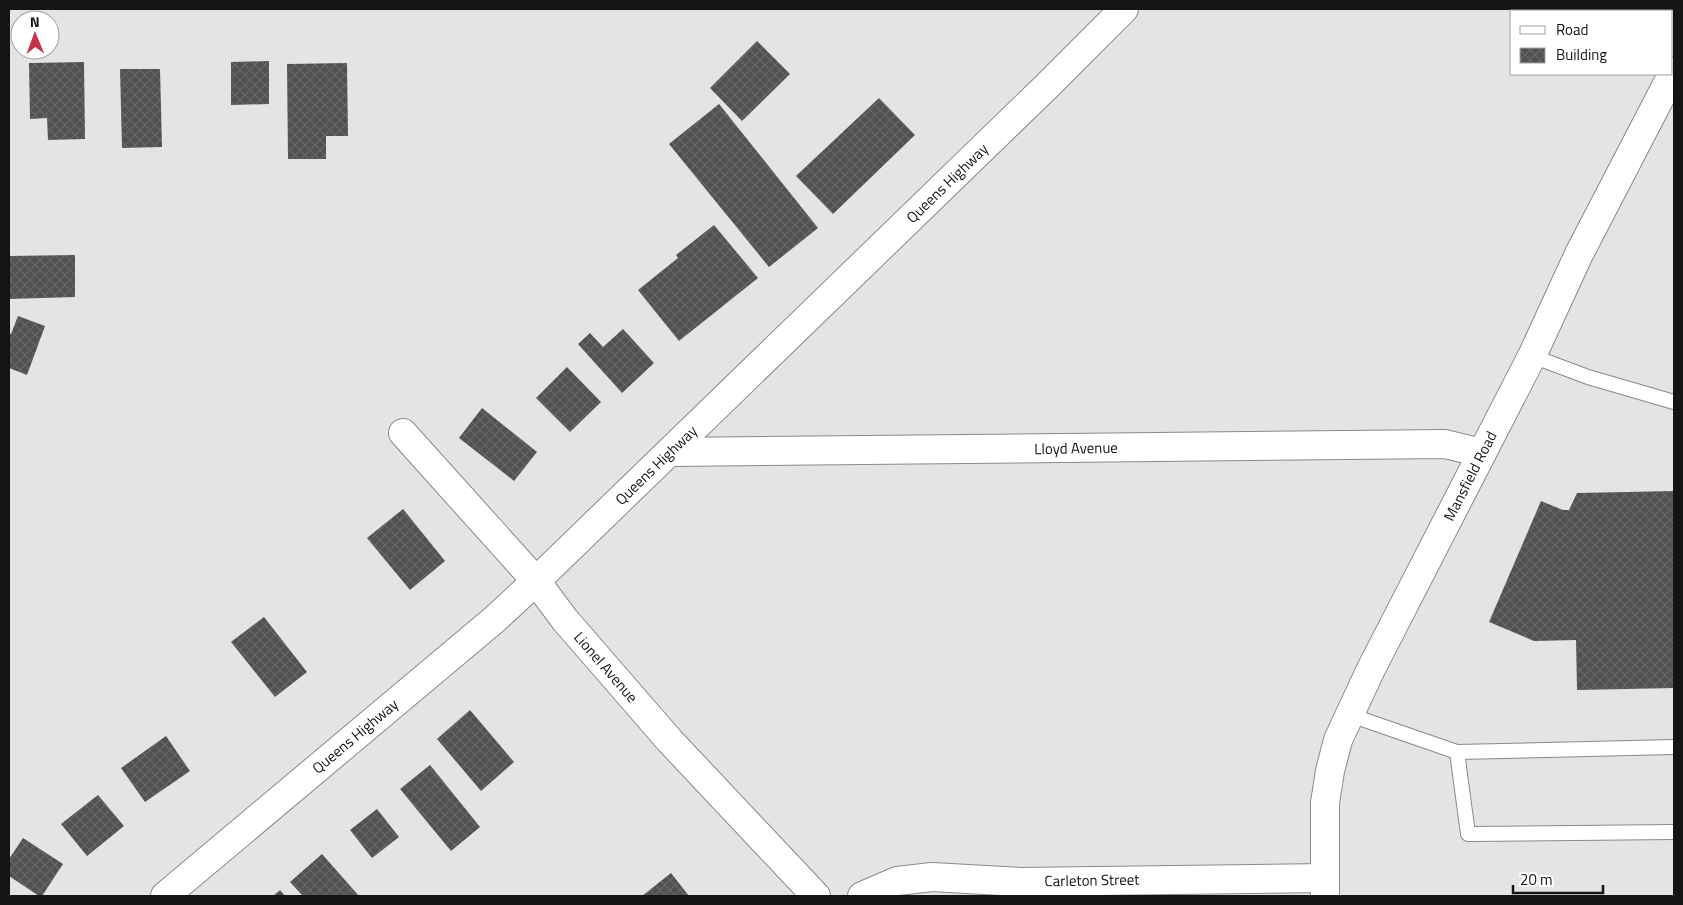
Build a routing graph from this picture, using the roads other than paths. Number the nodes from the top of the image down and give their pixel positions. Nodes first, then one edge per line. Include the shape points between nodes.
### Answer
1 (1124, 9) edge
2 (1672, 75) edge
3 (1532, 356) junction
4 (1674, 402) edge
5 (403, 433) dead end
6 (670, 452) junction
7 (1482, 453) junction
8 (536, 581) junction
9 (1350, 715) junction
10 (1674, 747) edge
11 (1457, 752) junction
12 (1674, 832) edge
13 (1325, 887) edge
14 (1056, 888) edge
15 (165, 896) edge
16 (816, 896) edge
17 (862, 896) edge

1 - 6 street, Queens Highway
2 - 3 street, Mansfield Road via 1579,254
3 - 4 lane via 1588,377
3 - 7 street, Mansfield Road
5 - 8 street, Lionel Avenue
6 - 7 street, Lloyd Avenue via 1445,444
6 - 8 street, Queens Highway
7 - 9 street, Mansfield Road
8 - 15 street, Queens Highway
8 - 16 street, Lionel Avenue via 565,620 670,741
9 - 11 lane
9 - 13 street, Mansfield Road via 1338,740 1324,803
10 - 11 lane
11 - 12 lane via 1468,834
13 - 14 street, Carleton Street
14 - 17 street, Carleton Street via 1020,882 932,877 897,881

